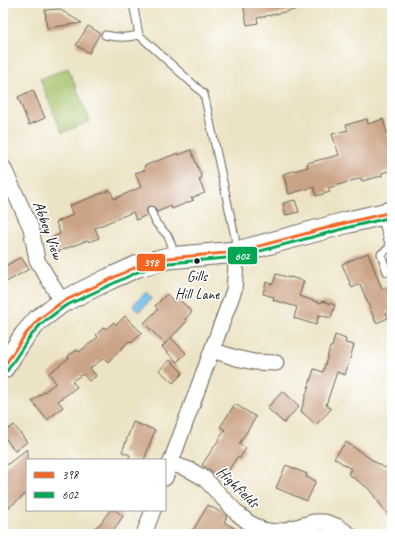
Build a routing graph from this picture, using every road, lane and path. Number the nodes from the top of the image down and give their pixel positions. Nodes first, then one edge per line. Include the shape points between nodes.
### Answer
1 (133, 3) edge
2 (105, 35) dead end
3 (139, 35) junction
4 (3, 167) edge
5 (151, 211) dead end
6 (387, 213) edge
7 (391, 246) edge
8 (236, 252) junction
9 (173, 257) junction
10 (387, 272) dead end
11 (62, 302) junction
12 (212, 350) junction
13 (276, 363) dead end
14 (3, 368) edge
15 (170, 464) junction
16 (166, 475) edge
17 (153, 511) edge
18 (144, 534) edge
19 (349, 534) edge

1 - 3 lane
2 - 3 lane via 128,38
3 - 8 lane via 204,94
4 - 11 street, Abbey View via 31,228 37,260
5 - 9 lane via 156,223 168,236
6 - 7 lane
6 - 8 main road
7 - 10 lane via 381,254
8 - 9 main road
8 - 12 street via 234,290
9 - 11 main road via 138,266
11 - 14 main road via 38,320
12 - 13 street via 254,362
12 - 15 street
15 - 16 street
15 - 19 street, Highfields via 190,470 204,478 238,514 262,530 275,532 314,522 325,522
17 - 18 street

